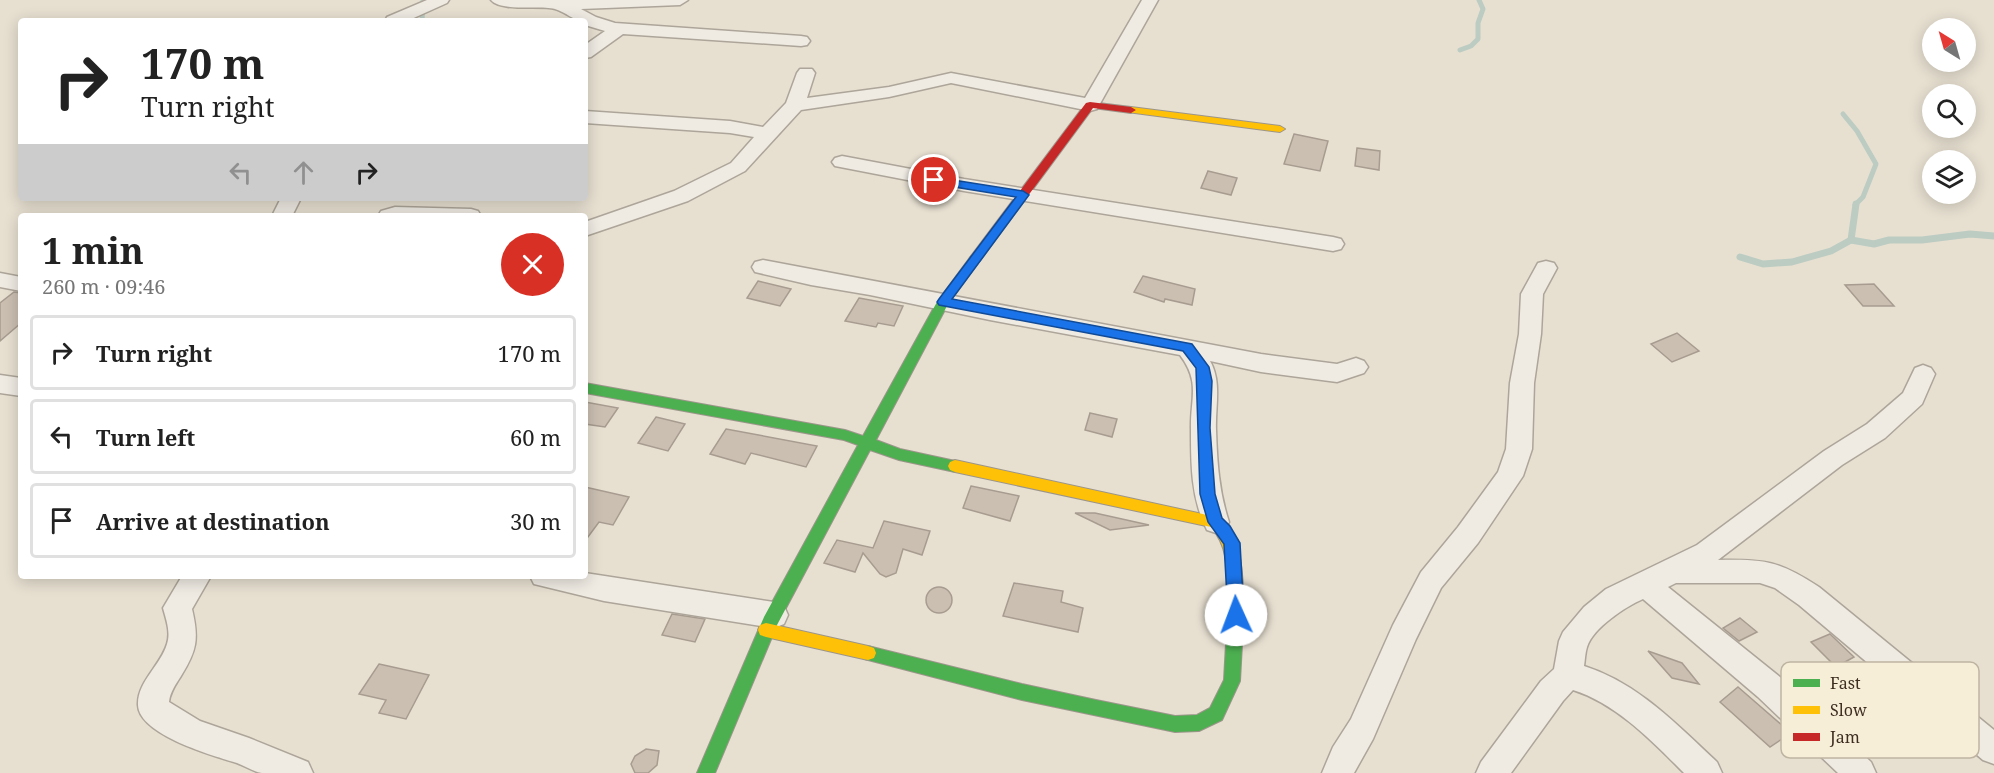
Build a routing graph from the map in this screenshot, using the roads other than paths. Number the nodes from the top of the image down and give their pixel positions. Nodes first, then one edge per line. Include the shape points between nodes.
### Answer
1 (441, 0) edge
2 (499, 0) edge
3 (680, 0) edge
4 (1150, 0) edge
5 (558, 4) junction
6 (400, 18) edge
7 (584, 18) edge
8 (588, 20) edge
9 (614, 28) junction
10 (801, 41) dead end
11 (588, 51) edge
12 (806, 73) dead end
13 (795, 105) junction
14 (1090, 105) junction
15 (588, 117) edge
16 (1280, 129) dead end
17 (767, 133) junction
18 (842, 162) dead end
19 (1023, 195) junction
20 (588, 228) edge
21 (1332, 244) dead end
22 (763, 267) dead end
23 (1546, 267) dead end
24 (0, 280) edge
25 (18, 283) edge
26 (944, 302) junction
27 (1187, 347) junction
28 (1356, 367) dead end
29 (1923, 374) dead end
30 (0, 384) edge
31 (18, 387) edge
32 (588, 389) edge
33 (866, 444) junction
34 (1216, 522) junction
35 (195, 579) edge
36 (558, 579) edge
37 (1658, 579) junction
38 (770, 623) junction
39 (1889, 662) edge
40 (1568, 675) junction
41 (1781, 698) edge
42 (1979, 737) edge
43 (1994, 749) edge
44 (1844, 758) edge
45 (297, 773) edge
46 (706, 773) edge
47 (1338, 773) edge
48 (1492, 773) edge
49 (1706, 773) edge
50 (1860, 773) edge

1 - 6 street
2 - 5 street
3 - 5 street via 625,5
4 - 14 street
5 - 7 street
8 - 9 street
9 - 10 street
9 - 11 street via 616,31
12 - 13 street
13 - 14 street via 889,92 951,78
13 - 17 street
14 - 16 street
14 - 19 street
15 - 17 street
17 - 20 street via 738,167 681,196
18 - 19 street
19 - 21 street
19 - 26 street
22 - 26 street
23 - 47 street via 1532,294 1519,450 1510,476 1431,580
24 - 25 street
26 - 27 street
26 - 33 street
27 - 28 street via 1304,370 1337,373
27 - 34 street via 1202,367 1205,381 1207,494
29 - 37 street via 1913,398 1876,431 1833,458 1707,553
30 - 31 street
32 - 33 street via 845,435
33 - 34 street
33 - 38 street
34 - 38 street via 1232,543 1235,564 1232,681 1215,714 1199,723 1175,724 1085,705 825,642
35 - 45 street via 177,608 183,638 153,696 153,707 181,727
36 - 38 street
37 - 39 street via 1760,571 1784,579
37 - 40 street via 1616,598 1593,616 1573,641
37 - 41 street
38 - 46 street
40 - 48 street
40 - 49 street via 1585,678 1617,694
42 - 43 street
44 - 50 street

